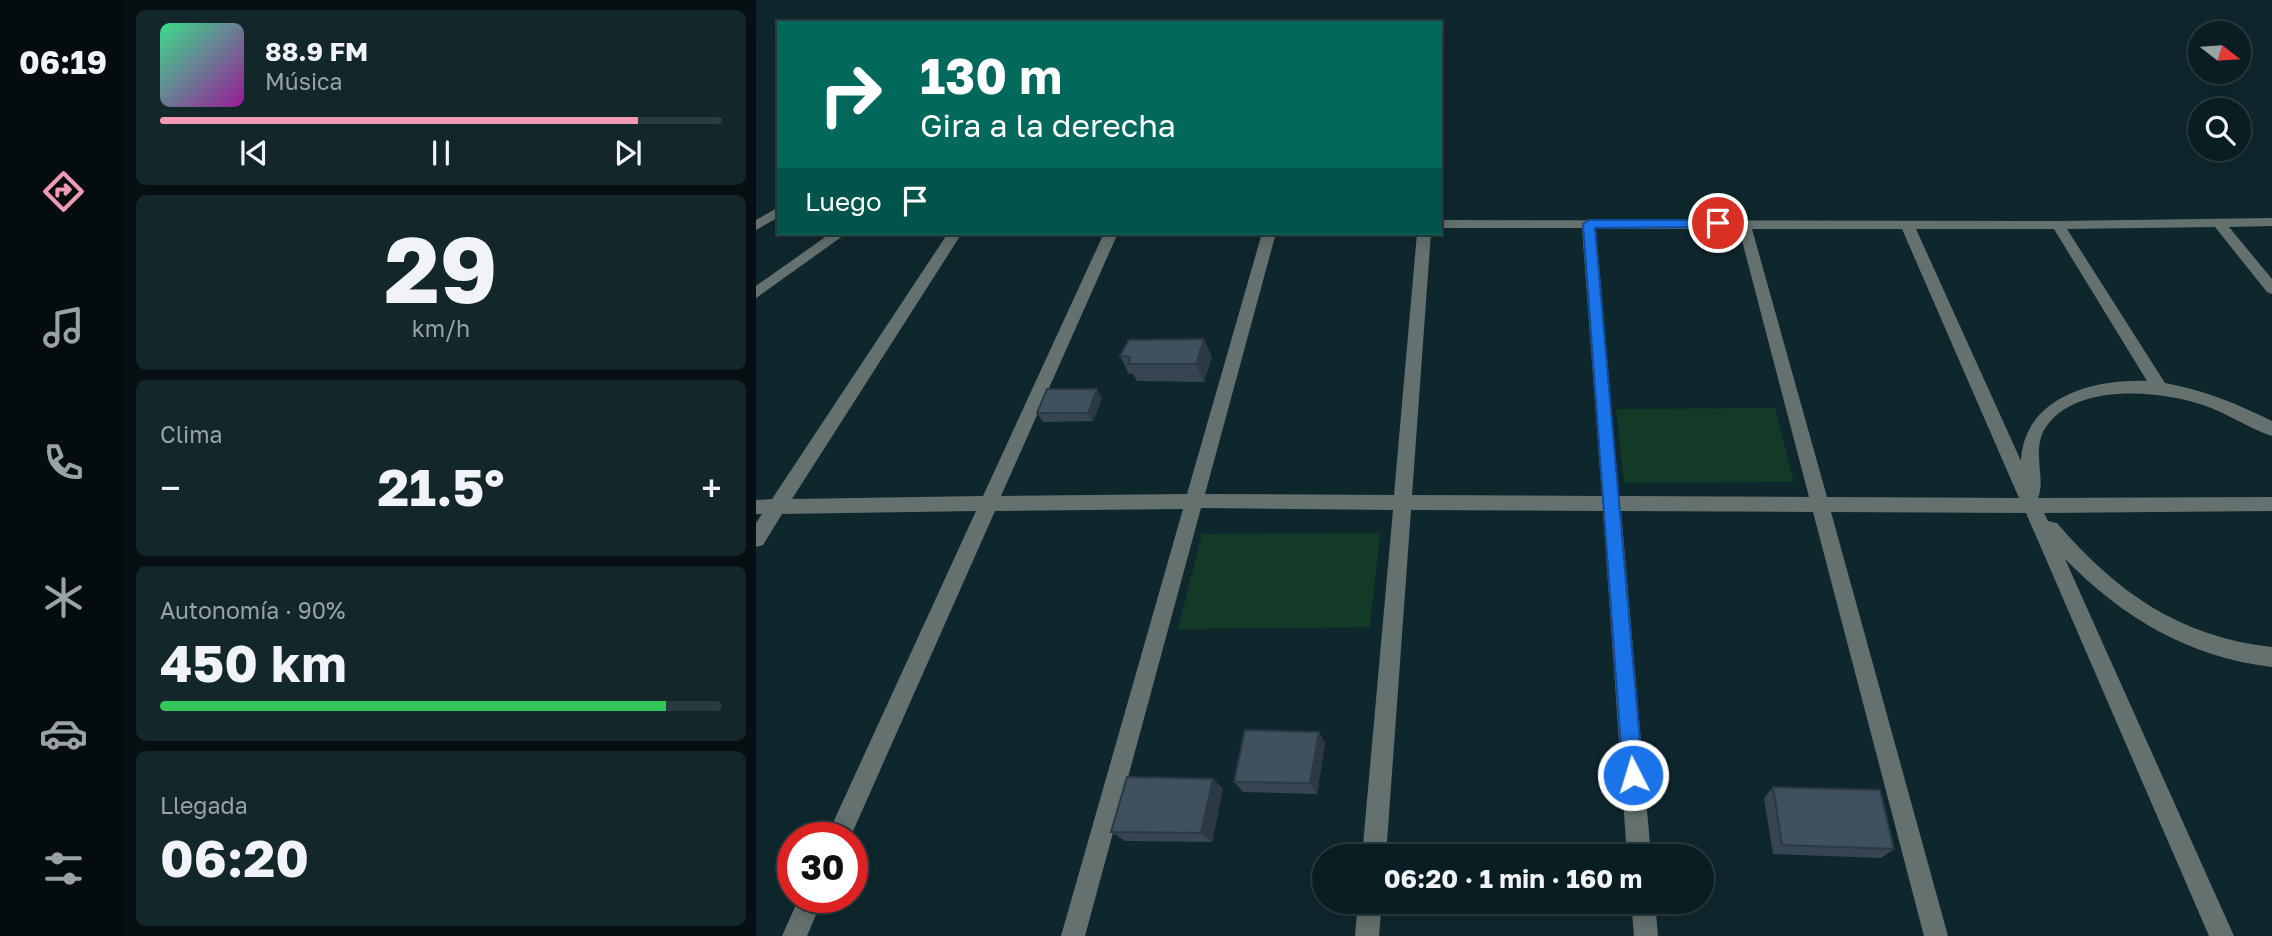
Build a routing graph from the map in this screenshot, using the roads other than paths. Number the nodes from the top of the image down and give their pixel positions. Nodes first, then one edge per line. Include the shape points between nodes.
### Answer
1 (777, 212) edge
2 (2272, 222) edge
3 (1744, 223) junction
4 (2219, 223) junction
5 (1442, 224) edge
6 (1589, 224) junction
7 (1908, 224) junction
8 (757, 225) edge
9 (777, 225) edge
10 (2058, 225) junction
11 (836, 235) edge
12 (954, 235) edge
13 (1110, 235) edge
14 (1268, 235) edge
15 (1424, 235) edge
16 (2272, 289) edge
17 (756, 293) edge
18 (2160, 389) junction
19 (2272, 429) edge
20 (1194, 501) junction
21 (1402, 503) junction
22 (1611, 504) junction
23 (2272, 504) edge
24 (987, 505) junction
25 (1820, 505) junction
26 (2032, 506) junction
27 (756, 507) edge
28 (777, 507) junction
29 (756, 539) edge
30 (2272, 657) edge
31 (845, 822) edge
32 (1375, 844) edge
33 (1638, 844) edge
34 (804, 913) edge
35 (1369, 914) edge
36 (1644, 914) edge
37 (794, 936) edge
38 (1073, 936) edge
39 (1367, 936) edge
40 (1646, 936) edge
41 (1936, 936) edge
42 (2222, 936) edge

1 - 8 street
2 - 4 street
3 - 6 street
3 - 7 street
3 - 25 street
4 - 10 street
4 - 16 street
5 - 6 street
6 - 22 street
7 - 10 street
7 - 26 street
8 - 9 street
10 - 18 street
11 - 17 street
12 - 28 street
13 - 24 street
14 - 20 street
15 - 21 street
18 - 19 street via 2194,395
18 - 26 street via 2100,389 2064,402 2039,425 2028,460
20 - 21 street
20 - 24 street
20 - 38 street
21 - 22 street
21 - 32 street
22 - 25 street
22 - 33 street
23 - 26 street
24 - 28 street
24 - 31 street
25 - 26 street
25 - 41 street
26 - 30 street via 2068,552 2117,597 2181,635 2251,656
26 - 42 street
27 - 28 street
28 - 29 street
34 - 37 street
35 - 39 street
36 - 40 street

